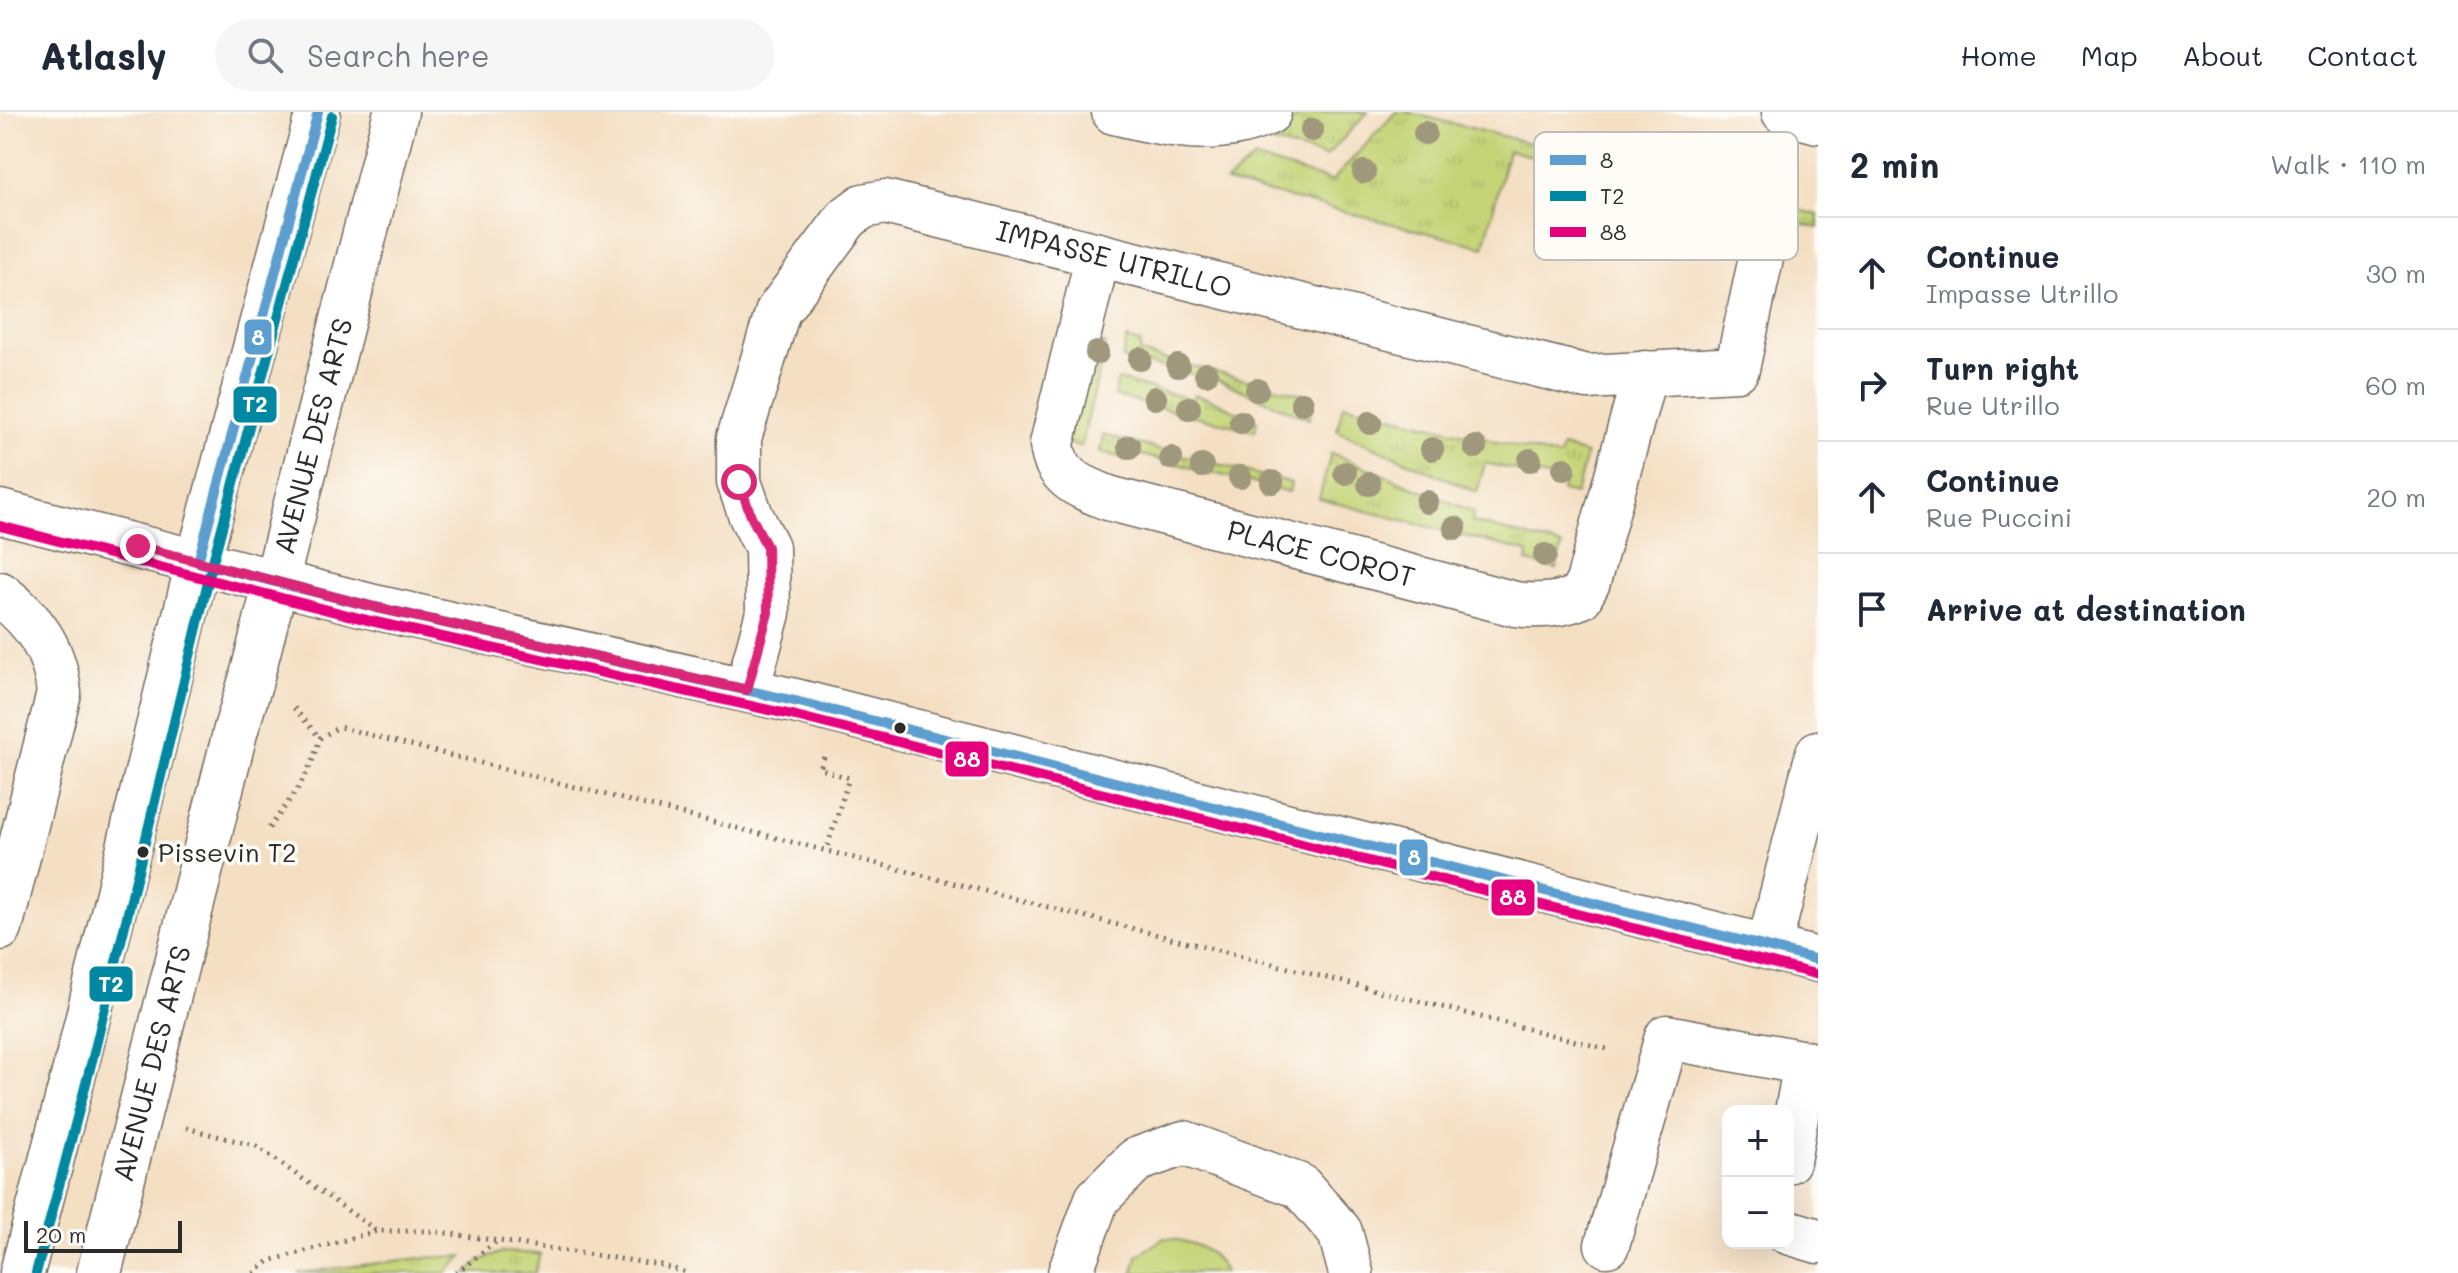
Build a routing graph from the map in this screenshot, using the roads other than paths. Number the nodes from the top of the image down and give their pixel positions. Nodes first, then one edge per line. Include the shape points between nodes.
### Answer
1 (318, 112) edge
2 (396, 112) edge
3 (1114, 112) edge
4 (1269, 112) edge
5 (1784, 112) edge
6 (1818, 121) edge
7 (1098, 255) junction
8 (1761, 260) edge
9 (1645, 373) junction
10 (0, 512) edge
11 (198, 562) junction
12 (277, 582) junction
13 (0, 594) edge
14 (747, 690) junction
15 (1818, 753) edge
16 (0, 928) edge
17 (1769, 946) junction
18 (1818, 960) edge
19 (1794, 1128) edge
20 (1794, 1234) edge
21 (1818, 1241) edge
22 (1607, 1245) dead end
23 (22, 1273) edge
24 (99, 1273) edge
25 (1070, 1273) edge
26 (1351, 1273) edge

1 - 11 street
2 - 12 street, AVENUE DES ARTS
3 - 4 street via 1163,124 1214,128
5 - 6 street
7 - 9 street, IMPASSE UTRILLO via 1587,377
7 - 9 street, PLACE COROT via 1052,444 1053,459 1071,481 1108,498 1515,604 1538,607 1580,597
7 - 14 street, IMPASSE UTRILLO via 885,202 863,206 847,218 778,311 739,438 739,482 767,547 768,613
8 - 9 street, IMPASSE UTRILLO via 1737,369
10 - 11 street
11 - 12 street
11 - 23 street
12 - 14 street
12 - 24 street, AVENUE DES ARTS
13 - 16 street via 24,613 44,643 57,669 59,693
14 - 17 street
15 - 17 street
17 - 18 street
19 - 22 street via 1806,1063 1667,1037
20 - 21 street
25 - 26 street via 1097,1199 1136,1160 1184,1143 1300,1186 1340,1232

